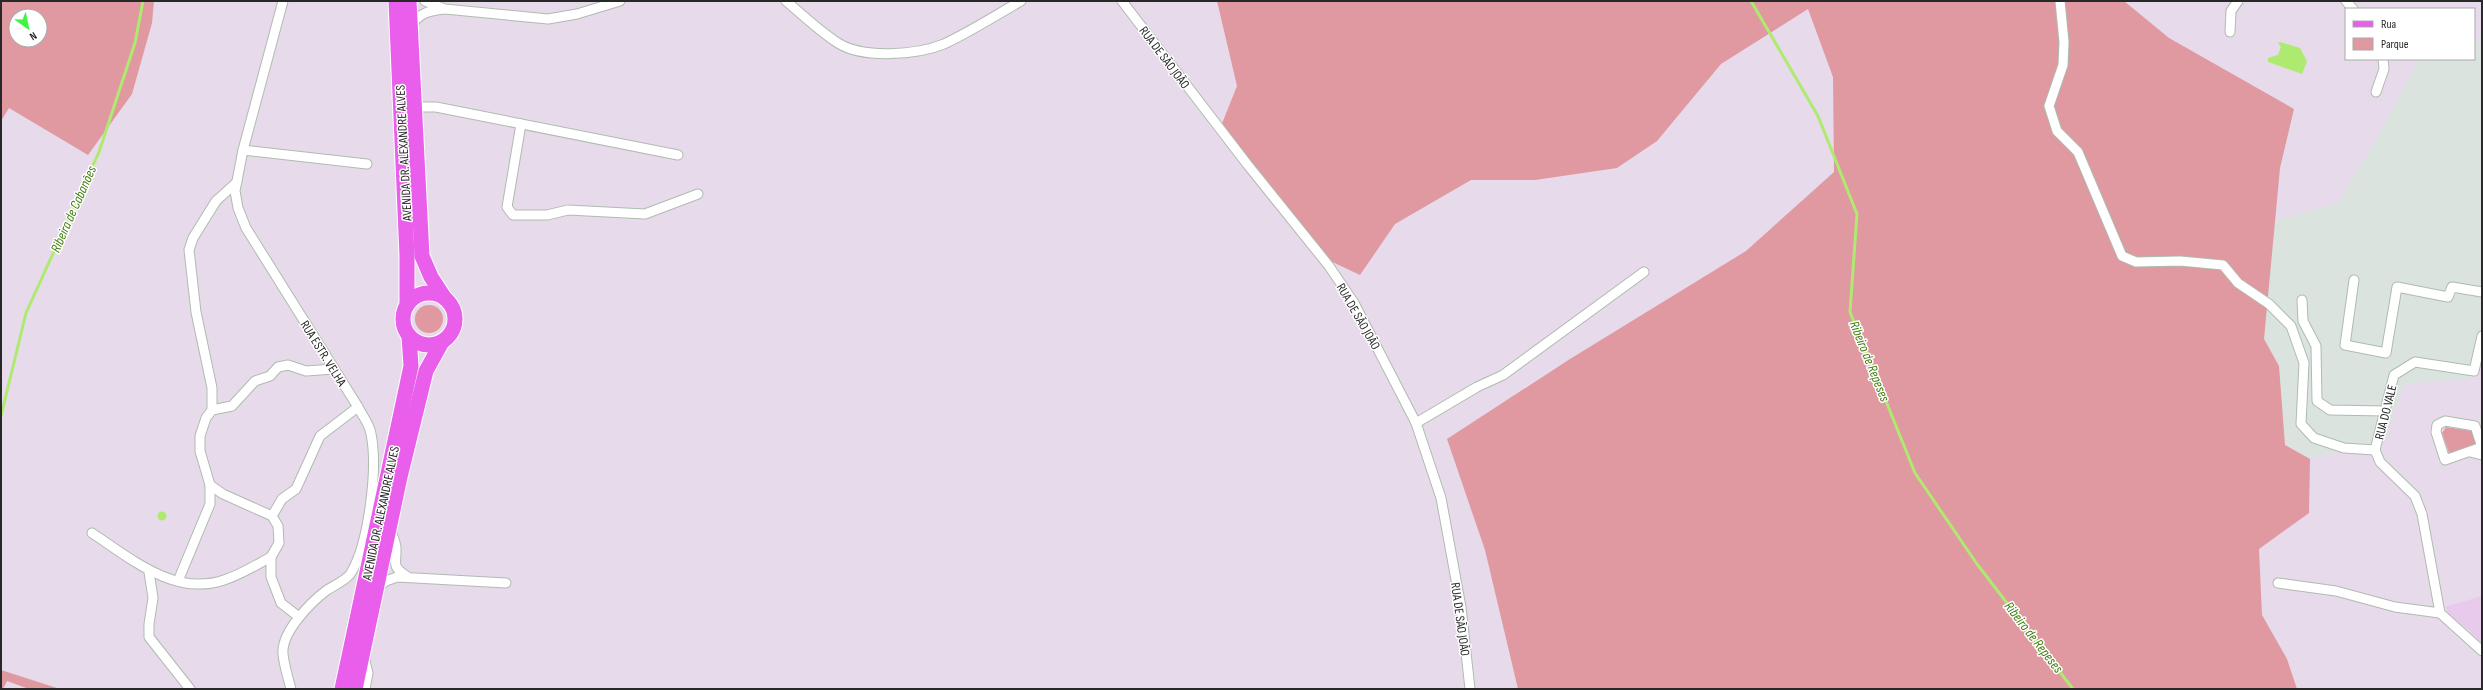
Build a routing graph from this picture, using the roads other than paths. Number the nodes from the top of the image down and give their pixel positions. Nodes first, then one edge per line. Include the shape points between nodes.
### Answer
1 (284, 1) edge
2 (396, 1) edge
3 (409, 1) edge
4 (424, 1) edge
5 (620, 1) edge
6 (786, 1) edge
7 (1021, 1) edge
8 (1122, 1) edge
9 (2060, 1) edge
10 (2238, 1) edge
11 (445, 9) junction
12 (410, 26) junction
13 (2230, 32) dead end
14 (2383, 60) edge
15 (2376, 92) dead end
16 (414, 107) junction
17 (521, 124) junction
18 (243, 150) junction
19 (678, 155) dead end
20 (367, 164) dead end
21 (237, 182) junction
22 (698, 194) dead end
23 (1644, 272) dead end
24 (2354, 280) dead end
25 (2482, 292) edge
26 (444, 297) junction
27 (2302, 300) dead end
28 (407, 305) junction
29 (409, 336) junction
30 (2482, 336) edge
31 (442, 342) junction
32 (334, 369) junction
33 (358, 406) junction
34 (212, 410) junction
35 (2385, 411) junction
36 (1416, 423) junction
37 (2480, 435) edge
38 (2375, 450) junction
39 (2470, 452) junction
40 (2482, 456) edge
41 (210, 486) junction
42 (272, 516) junction
43 (390, 527) junction
44 (92, 533) dead end
45 (271, 557) junction
46 (368, 564) junction
47 (149, 572) junction
48 (351, 574) junction
49 (408, 577) junction
50 (178, 581) junction
51 (506, 583) dead end
52 (2278, 583) dead end
53 (369, 591) junction
54 (2440, 613) junction
55 (299, 617) junction
56 (2482, 650) edge
57 (363, 653) junction
58 (190, 689) edge
59 (291, 689) edge
60 (342, 689) edge
61 (355, 689) edge
62 (365, 689) edge
63 (1470, 689) edge

1 - 18 street, RUA ESTR. VELHA
2 - 28 main road, AVENIDA DR. ALEXANDRE ALVES
3 - 12 main road, AVENIDA DR. ALEXANDRE ALVES
4 - 11 street
5 - 11 street via 548,19
6 - 7 street via 838,43 854,51 874,54 924,50 944,44
8 - 36 street, RUA DE SÃO JOÃO via 1329,266 1354,304
9 - 38 street via 2064,42 2063,65 2049,106 2057,131 2078,152 2122,256 2136,262 2180,261 2223,265 2238,283 2269,304 2291,326 2304,363 2301,424 2314,438 2344,448
10 - 13 street via 2231,10
11 - 12 street via 422,13
12 - 16 main road, AVENIDA DR. ALEXANDRE ALVES
14 - 15 street via 2384,69
16 - 17 street via 436,107
16 - 26 main road, AVENIDA DR. ALEXANDRE ALVES via 422,256
17 - 19 street
17 - 22 street via 507,207 513,215 547,215 568,210 645,214
18 - 20 street
18 - 21 street, RUA ESTR. VELHA
21 - 32 street, RUA ESTR. VELHA via 235,191 238,208 246,228
21 - 34 street via 216,201 193,238 189,250 196,293 196,312 212,388
23 - 36 street via 1503,375 1477,387
24 - 25 street via 2346,345 2386,353 2396,287 2448,297 2452,287
26 - 28 main road via 420,294
26 - 31 main road via 453,307 456,320 449,338
27 - 35 street via 2303,321 2316,346 2317,401 2330,410
28 - 29 main road via 403,321
29 - 31 main road via 428,346
29 - 46 main road, AVENIDA DR. ALEXANDRE ALVES via 411,366
30 - 35 street, RUA DO VALE via 2474,371 2415,362 2394,375
31 - 43 main road, AVENIDA DR. ALEXANDRE ALVES via 426,371
32 - 33 street, RUA ESTR. VELHA
32 - 34 street via 306,371 288,365 278,367 270,376 255,381 232,406
33 - 42 street via 320,436 296,489 282,500
33 - 48 street, RUA ESTR. VELHA via 371,432 374,460 368,523
34 - 41 street via 206,418 200,436 200,451
35 - 38 street, RUA DO VALE
36 - 63 street, RUA DE SÃO JOÃO via 1441,498 1461,607
37 - 39 street via 2482,444
37 - 39 street via 2475,426 2445,421 2436,428 2445,460
38 - 54 street, RUA DO VALE via 2380,462 2415,496 2422,514
39 - 40 street
41 - 42 street
41 - 50 street via 210,504
42 - 45 street via 278,526 279,543
43 - 49 street via 396,548 396,566
43 - 53 main road, AVENIDA DR. ALEXANDRE ALVES
44 - 47 street
45 - 50 street via 224,580 204,584
45 - 55 street via 271,577 281,602
46 - 48 street via 359,573
46 - 53 main road, AVENIDA DR. ALEXANDRE ALVES
47 - 50 street
47 - 58 street via 153,598 149,637
48 - 53 street
48 - 55 street via 325,591
49 - 51 street
49 - 53 street via 397,577
52 - 54 street via 2336,591 2395,607
53 - 57 main road, AVENIDA DR. ALEXANDRE ALVES
53 - 60 main road, AVENIDA DR. ALEXANDRE ALVES
54 - 56 street
55 - 59 street via 286,638 282,652
57 - 61 main road, AVENIDA DR. ALEXANDRE ALVES
57 - 62 street via 368,673

